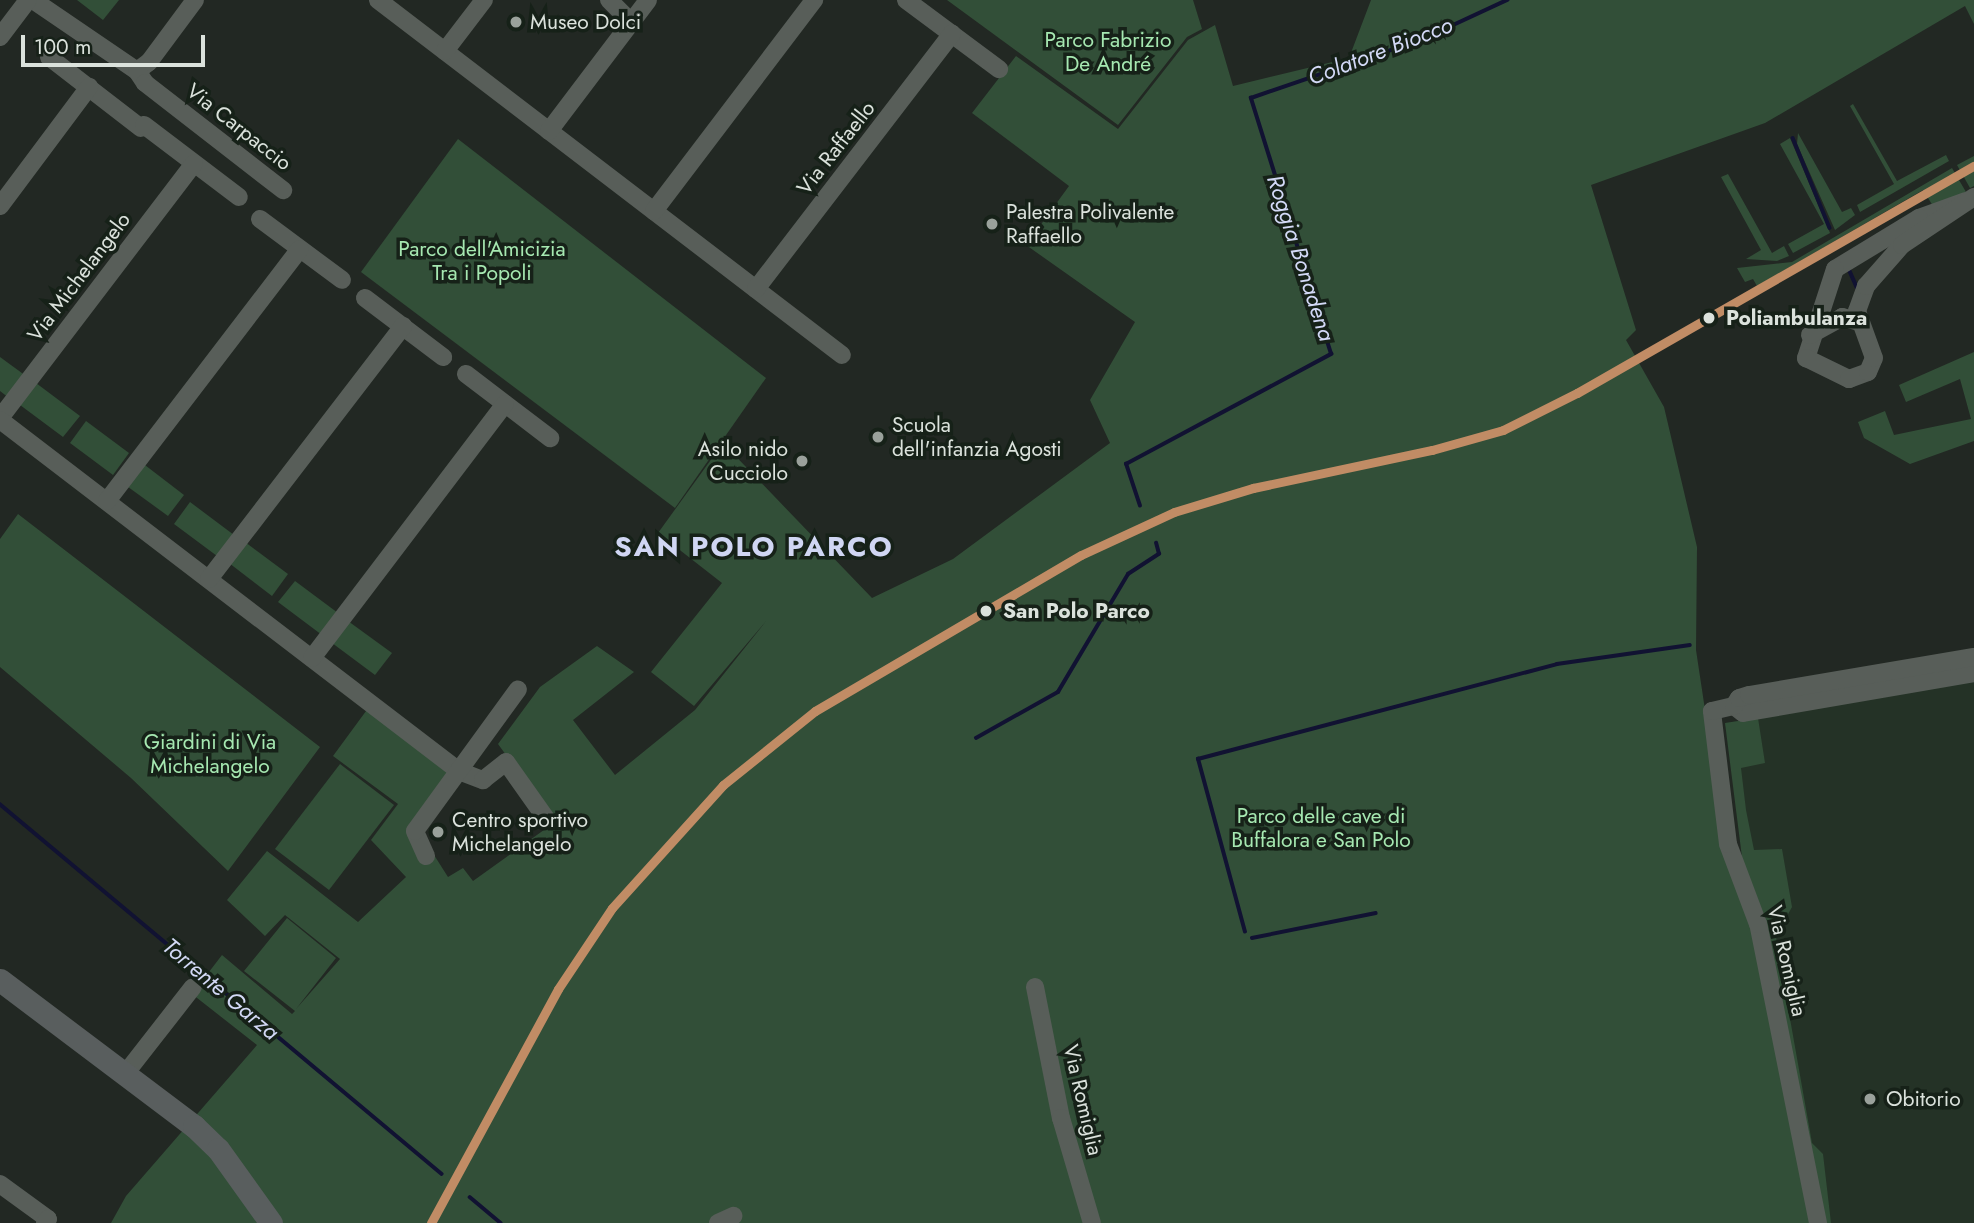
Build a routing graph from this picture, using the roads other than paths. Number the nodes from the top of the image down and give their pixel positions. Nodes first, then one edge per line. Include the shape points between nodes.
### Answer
1 (31, 0) edge
2 (195, 0) edge
3 (378, 0) edge
4 (484, 0) edge
5 (609, 0) edge
6 (648, 0) edge
7 (814, 0) edge
8 (906, 0) edge
9 (631, 22) junction
10 (952, 34) junction
11 (0, 37) edge
12 (445, 51) junction
13 (49, 57) dead end
14 (999, 69) dead end
15 (137, 71) junction
16 (89, 87) junction
17 (549, 131) junction
18 (194, 163) junction
19 (283, 190) dead end
20 (239, 197) dead end
21 (1970, 199) edge
22 (0, 206) edge
23 (654, 211) junction
24 (260, 219) dead end
25 (300, 249) junction
26 (342, 280) dead end
27 (756, 289) junction
28 (365, 298) dead end
29 (1860, 322) junction
30 (403, 327) junction
31 (1810, 335) junction
32 (842, 355) dead end
33 (443, 357) dead end
34 (466, 374) dead end
35 (505, 404) junction
36 (0, 419) edge
37 (550, 438) dead end
38 (107, 501) junction
39 (209, 579) junction
40 (1974, 657) edge
41 (312, 658) junction
42 (1974, 673) edge
43 (1908, 676) junction
44 (518, 688) dead end
45 (1798, 688) junction
46 (1734, 706) junction
47 (1763, 709) junction
48 (459, 771) junction
49 (547, 820) dead end
50 (426, 856) dead end
51 (0, 980) edge
52 (1035, 986) dead end
53 (193, 987) dead end
54 (125, 1074) junction
55 (0, 1184) edge
56 (45, 1223) edge
57 (271, 1223) edge
58 (1092, 1223) edge
59 (1818, 1223) edge

1 - 11 street
1 - 15 street, Via Carpaccio
2 - 15 street via 149,62
3 - 12 street
4 - 12 street
5 - 9 street
6 - 9 street
7 - 23 street
8 - 10 street
9 - 17 street
10 - 14 street
10 - 27 street, Via Raffaello
12 - 17 street
13 - 16 street
15 - 19 street, Via Carpaccio via 145,83
16 - 18 street
16 - 22 street
17 - 23 street
18 - 20 street
18 - 36 street, Via Michelangelo
21 - 29 street via 1884,263 1859,299
21 - 31 street via 1919,218 1835,269
23 - 27 street
24 - 25 street
25 - 26 street
25 - 38 street
27 - 32 street
28 - 30 street
29 - 31 street via 1842,317
29 - 31 street via 1874,358 1860,377 1849,379 1810,362 1805,351
30 - 33 street
30 - 39 street
34 - 35 street
35 - 37 street
35 - 41 street
36 - 38 street, Via Michelangelo
38 - 39 street, Via Michelangelo
39 - 41 street, Via Michelangelo
40 - 43 street
41 - 48 street, Via Michelangelo
42 - 43 street
43 - 45 street
43 - 47 street
44 - 48 street
45 - 46 street via 1749,695
45 - 47 street via 1766,701
46 - 47 street via 1743,713
46 - 59 street, Via Romiglia via 1712,711 1728,844 1758,924
48 - 49 street via 483,780 506,762
48 - 50 street via 415,831
51 - 54 main road
52 - 58 street, Via Romiglia via 1061,1118
53 - 54 street
54 - 57 main road via 218,1149
55 - 56 street via 48,1219

